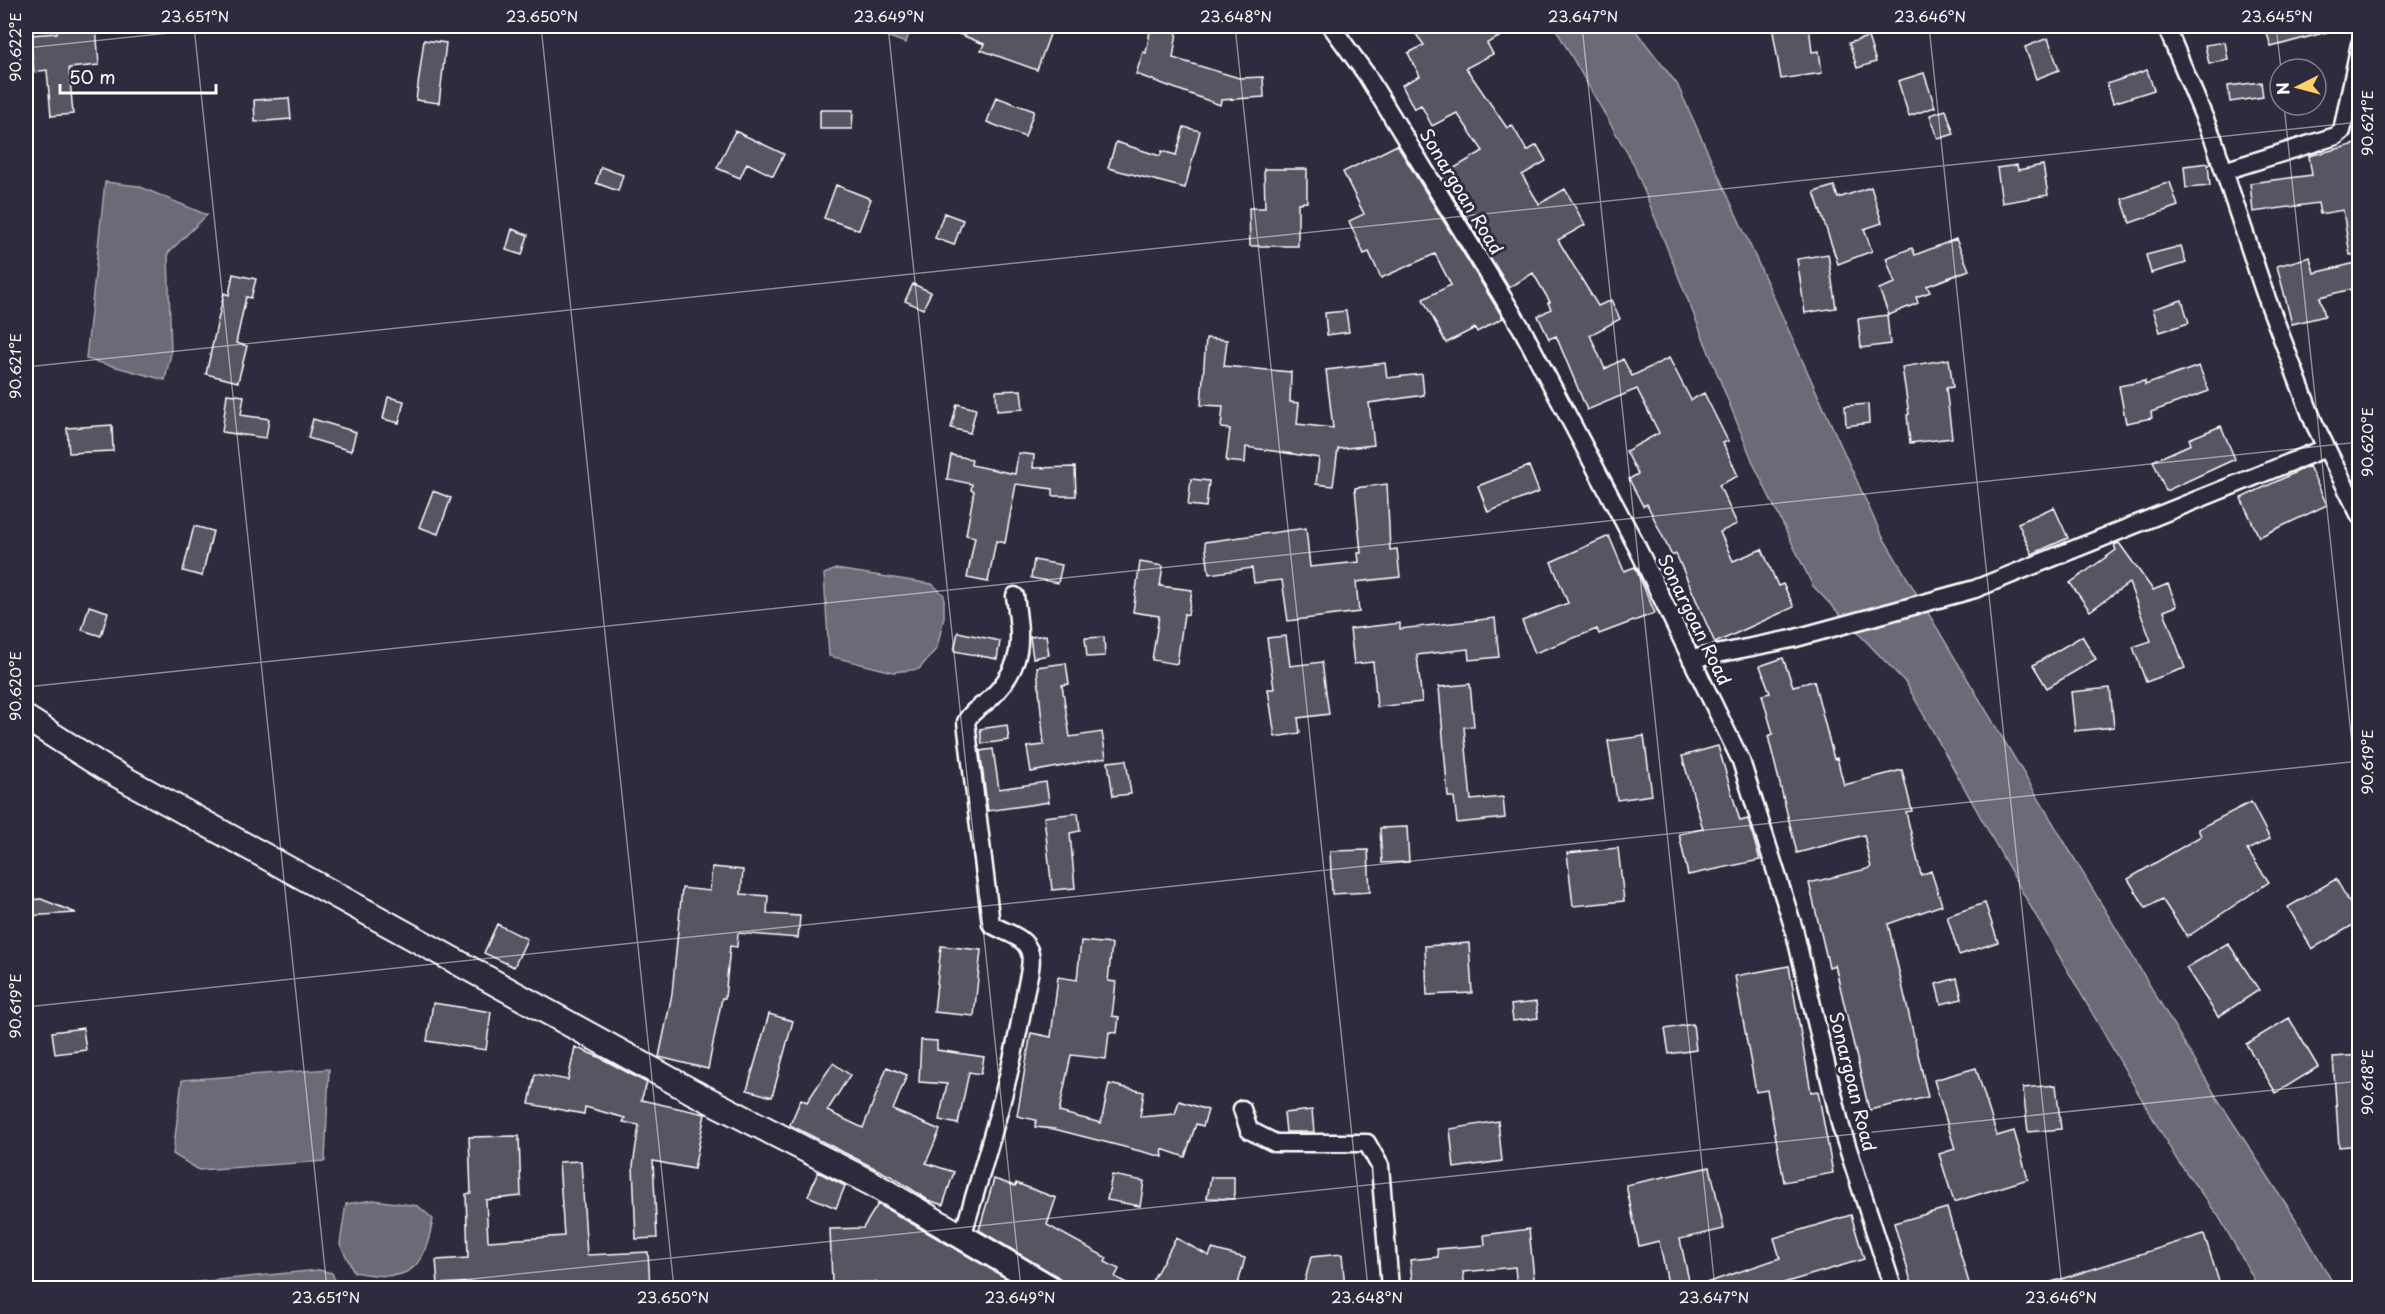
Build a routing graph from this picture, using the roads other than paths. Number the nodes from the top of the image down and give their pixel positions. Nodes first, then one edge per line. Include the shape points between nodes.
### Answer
1 (1331, 26) edge
2 (2166, 26) edge
3 (2360, 44) edge
4 (2224, 171) junction
5 (2326, 448) junction
6 (2360, 516) edge
7 (1015, 596) dead end
8 (1691, 659) junction
9 (26, 718) edge
10 (1242, 1109) dead end
11 (962, 1237) junction
12 (1050, 1288) edge
13 (1390, 1288) edge
14 (1893, 1288) edge

1 - 8 street, Sonargoan Road via 1366,74 1522,329 1636,545
2 - 4 street
3 - 4 street via 2342,131
4 - 5 street via 2264,291
5 - 6 street
5 - 8 street via 1975,589 1792,639
7 - 11 street via 1020,654 1011,674 992,698 966,722 992,924 1025,943 1031,954 994,1129
8 - 14 street, Sonargoan Road via 1741,761 1794,929 1841,1128
9 - 11 main road via 103,767 693,1092 871,1183
10 - 13 street via 1249,1130 1275,1143 1367,1143 1380,1166
11 - 12 main road

